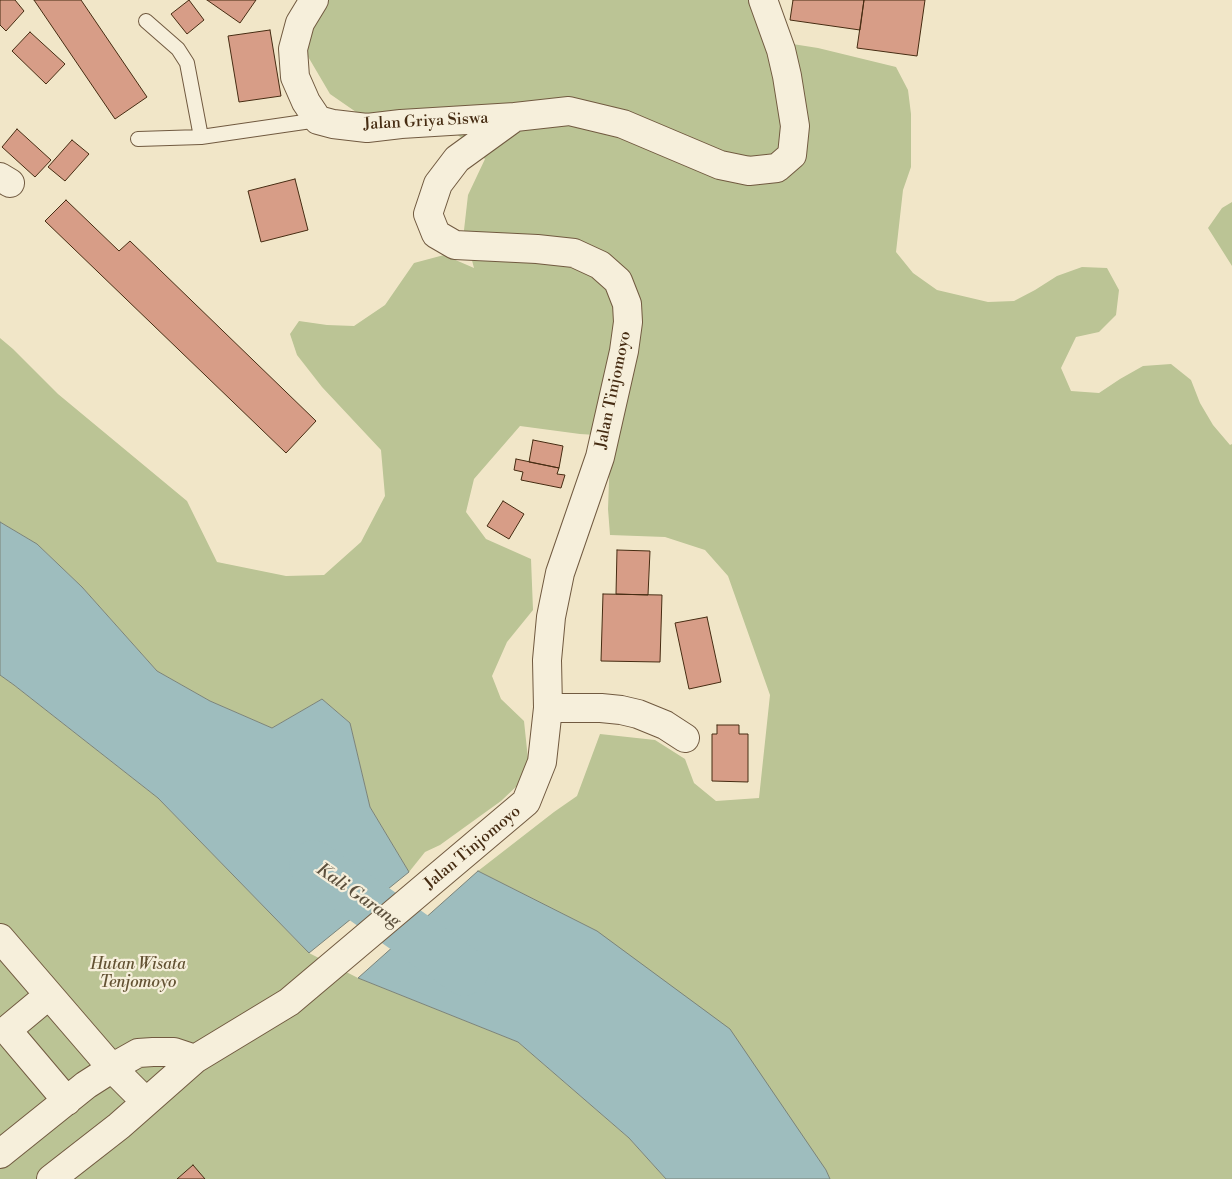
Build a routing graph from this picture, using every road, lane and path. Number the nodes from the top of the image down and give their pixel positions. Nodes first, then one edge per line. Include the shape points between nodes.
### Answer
1 (314, 0) edge
2 (763, 0) edge
3 (146, 21) dead end
4 (514, 117) junction
5 (318, 120) junction
6 (201, 137) junction
7 (138, 139) dead end
8 (548, 708) junction
9 (685, 738) dead end
10 (0, 938) edge
11 (49, 995) junction
12 (195, 1059) junction
13 (112, 1068) junction
14 (67, 1101) junction
15 (146, 1102) junction
16 (0, 1154) edge
17 (51, 1179) edge

1 - 5 street via 300,23 293,50 295,77
2 - 4 street via 787,76 794,126 792,155 777,168 749,171 720,165 623,124 569,111
3 - 6 lane via 178,49 187,62
4 - 5 street, Jalan Griya Siswa via 367,128
4 - 8 street, Jalan Tinjomoyo via 457,159 438,184 428,214 436,234 455,245 574,253 600,265 618,281 627,304 624,351 600,457 560,573 551,617 547,660
5 - 6 lane
6 - 7 lane
8 - 9 street via 621,710 665,725
8 - 12 street, Jalan Tinjomoyo via 542,762 526,802 289,1002
10 - 11 street
11 - 13 street
11 - 14 street via 7,1030
12 - 13 street via 174,1052 138,1053
12 - 15 street, Jalan Tinjomoyo
13 - 14 street
13 - 15 street
14 - 16 street
15 - 17 street, Jalan Tinjomoyo

